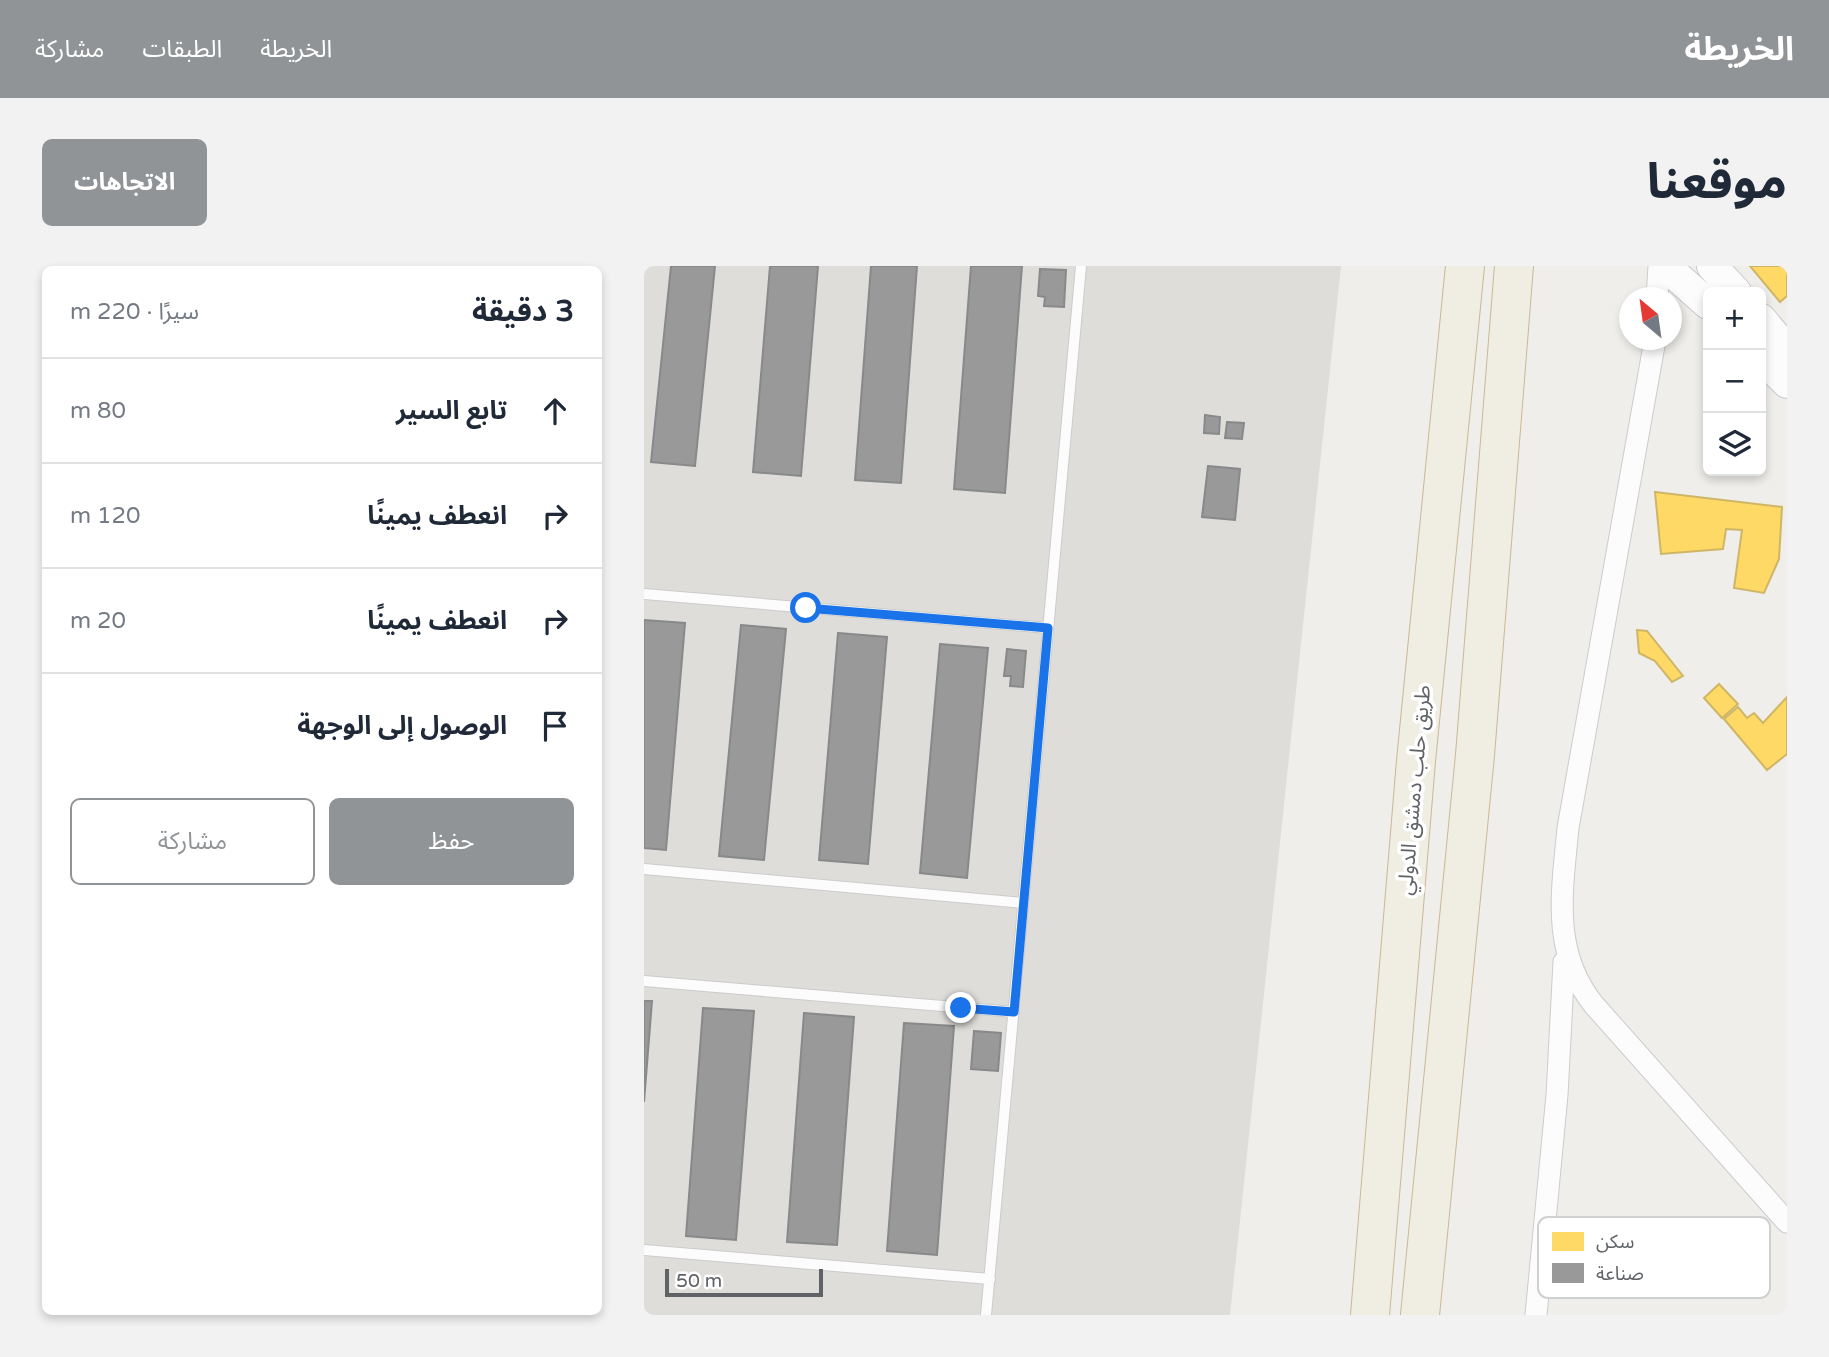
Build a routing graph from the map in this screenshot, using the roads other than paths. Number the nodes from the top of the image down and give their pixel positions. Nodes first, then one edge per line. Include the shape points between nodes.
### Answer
1 (1081, 266) edge
2 (1465, 266) edge
3 (1514, 266) edge
4 (1659, 266) edge
5 (1665, 266) edge
6 (1712, 266) edge
7 (1658, 287) edge
8 (1731, 287) edge
9 (1703, 300) edge
10 (1766, 325) edge
11 (1787, 349) edge
12 (1653, 350) edge
13 (1766, 362) edge
14 (1787, 383) edge
15 (644, 594) edge
16 (1048, 628) junction
17 (1475, 755) junction
18 (1416, 761) junction
19 (644, 869) edge
20 (1023, 903) junction
21 (1565, 949) junction
22 (644, 981) edge
23 (1014, 1012) junction
24 (1545, 1217) edge
25 (1787, 1222) edge
26 (644, 1250) edge
27 (990, 1279) junction
28 (1538, 1294) edge
29 (986, 1315) edge
30 (1370, 1315) edge
31 (1420, 1315) edge
32 (1536, 1315) edge

1 - 16 lane
2 - 18 highway, طريق حلب دمشق الدولي
3 - 17 highway
4 - 7 street
5 - 9 main road
6 - 8 main road
10 - 11 main road
12 - 21 street via 1568,828 1561,898
13 - 14 main road
15 - 16 lane
16 - 20 lane
17 - 18 highway
17 - 31 highway
18 - 30 highway, طريق حلب دمشق الدولي
19 - 20 lane
20 - 23 lane
21 - 24 street
21 - 25 street via 1577,985
22 - 23 lane
23 - 27 lane
26 - 27 lane
27 - 29 lane
28 - 32 street

